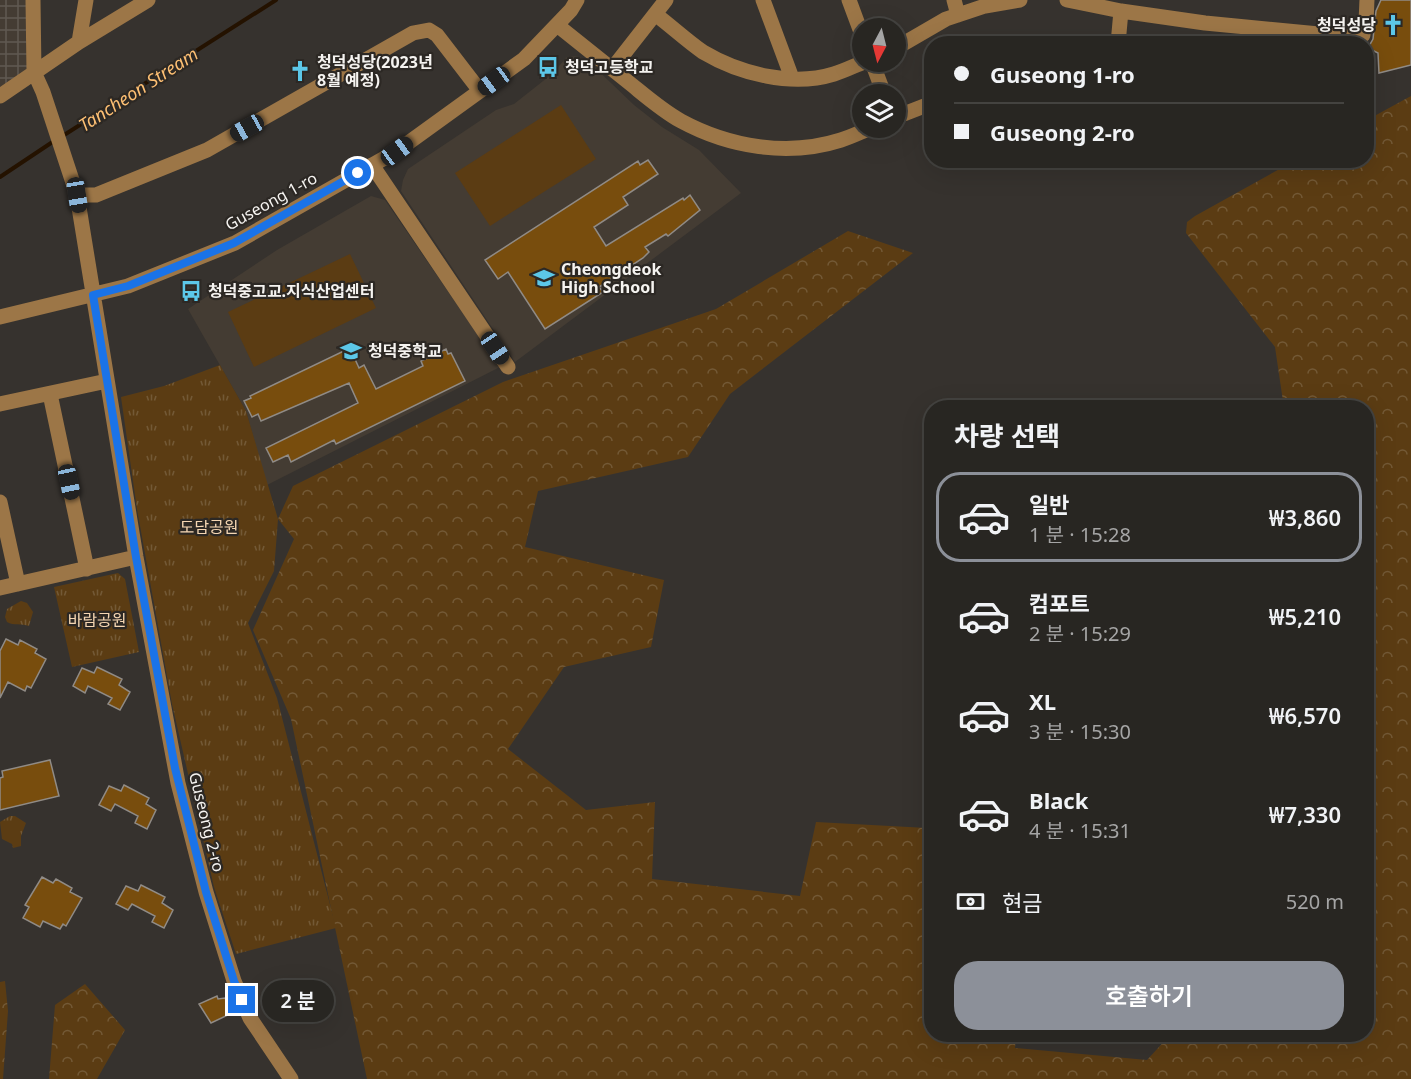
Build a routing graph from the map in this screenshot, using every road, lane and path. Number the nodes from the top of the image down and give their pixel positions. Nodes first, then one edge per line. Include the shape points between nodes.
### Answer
1 (33, 0) edge
2 (86, 0) edge
3 (148, 0) edge
4 (577, 0) edge
5 (666, 0) edge
6 (763, 0) edge
7 (849, 0) edge
8 (1020, 0) edge
9 (1067, 0) edge
10 (1367, 0) edge
11 (956, 7) edge
12 (1121, 11) junction
13 (655, 14) junction
14 (856, 18) edge
15 (556, 25) junction
16 (1119, 36) edge
17 (1338, 36) edge
18 (1358, 36) edge
19 (79, 42) junction
20 (906, 42) edge
21 (852, 66) edge
22 (612, 69) junction
23 (34, 72) junction
24 (792, 78) junction
25 (480, 91) junction
26 (0, 96) edge
27 (924, 106) edge
28 (906, 113) edge
29 (852, 136) edge
30 (372, 165) junction
31 (77, 195) junction
32 (93, 295) junction
33 (0, 317) edge
34 (508, 367) dead end
35 (107, 381) junction
36 (50, 394) junction
37 (0, 404) edge
38 (0, 502) edge
39 (136, 557) junction
40 (87, 569) junction
41 (18, 584) junction
42 (0, 588) edge
43 (291, 1079) edge

1 - 23 street
2 - 19 street
3 - 19 street
4 - 15 street, Guseong 1-ro
5 - 13 street
6 - 24 street
7 - 14 street
8 - 11 street
9 - 12 street
10 - 18 street
11 - 20 street via 946,19
12 - 16 street
12 - 17 street
13 - 22 street
13 - 24 street via 720,60 766,76
15 - 22 street
15 - 25 street, Guseong 1-ro via 524,59
19 - 23 street
21 - 24 street via 832,74
22 - 29 street via 679,120 736,144 817,146
23 - 26 street
23 - 31 street, Guseong 2-ro
25 - 30 street, Guseong 1-ro
25 - 31 street via 437,35 429,30 413,33 207,150 96,195
27 - 28 street
30 - 32 street, Guseong 1-ro via 234,243 128,286
30 - 34 street
31 - 32 street, Guseong 2-ro
32 - 33 street, Guseong 1-ro
32 - 35 street, Guseong 2-ro
35 - 36 street
35 - 39 street, Guseong 2-ro
36 - 37 street
36 - 40 street
38 - 41 street
39 - 40 street
39 - 43 street, Guseong 2-ro via 176,773 206,892 250,1018
40 - 41 street
41 - 42 street

